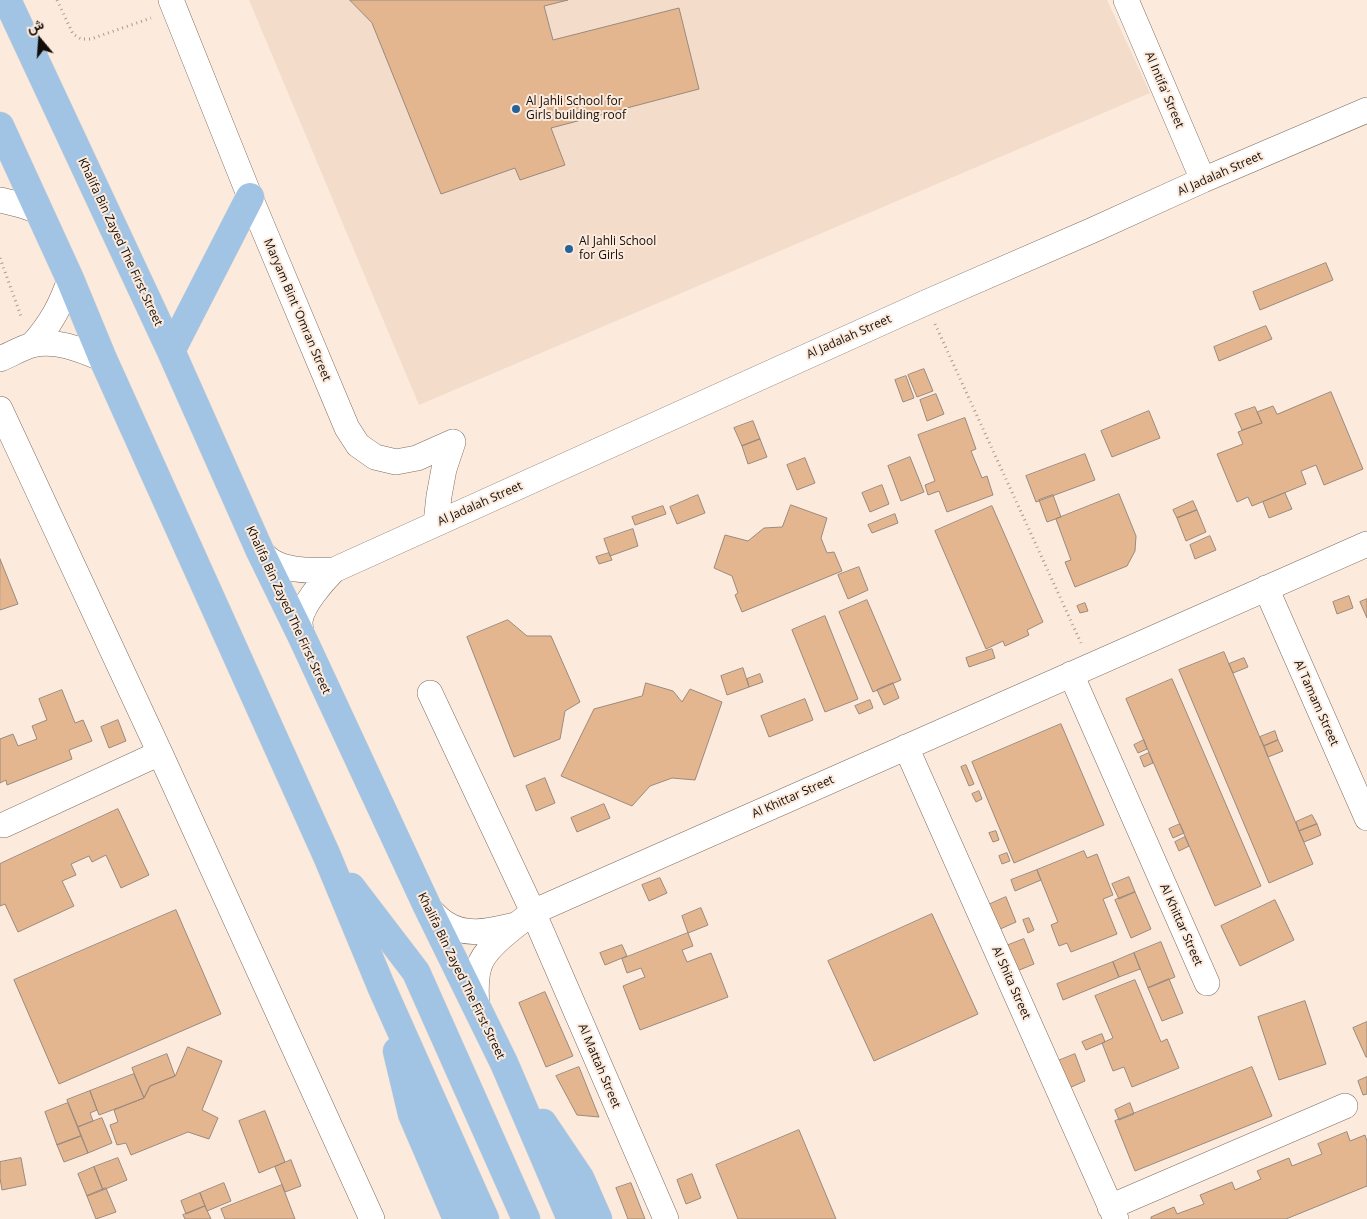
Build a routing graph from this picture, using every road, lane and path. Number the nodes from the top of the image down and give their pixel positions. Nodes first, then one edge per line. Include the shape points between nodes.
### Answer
1 (7, 0) edge
2 (56, 0) edge
3 (1126, 0) edge
4 (173, 5) edge
5 (1367, 110) edge
6 (0, 126) edge
7 (1203, 180) junction
8 (250, 197) junction
9 (0, 200) edge
10 (38, 210) junction
11 (0, 258) edge
12 (70, 278) junction
13 (925, 303) junction
14 (32, 345) junction
15 (171, 351) junction
16 (103, 359) junction
17 (0, 360) edge
18 (0, 409) edge
19 (436, 523) junction
20 (1367, 544) edge
21 (260, 551) junction
22 (334, 570) junction
23 (1266, 588) junction
24 (302, 637) junction
25 (1081, 670) junction
26 (430, 693) dead end
27 (906, 747) junction
28 (160, 753) junction
29 (1367, 818) edge
30 (4, 825) dead end
31 (327, 856) junction
32 (427, 906) junction
33 (526, 918) junction
34 (1207, 983) dead end
35 (381, 986) junction
36 (477, 1009) junction
37 (504, 1063) junction
38 (1344, 1106) dead end
39 (1113, 1213) edge
40 (372, 1219) edge
41 (457, 1219) edge
42 (485, 1219) edge
43 (526, 1219) edge
44 (570, 1219) edge
45 (598, 1219) edge
46 (666, 1219) edge

1 - 15 main road, Khalifa Bin Zayed The First Street
2 - 4 path via 73,34 81,39 91,39
3 - 7 street, Al Intifa' Street
4 - 8 street, Maryam Bint 'Omran Street
5 - 7 street, Al Jadalah Street
6 - 10 main road
7 - 13 street, Al Jadalah Street
8 - 15 main road
8 - 19 street, Maryam Bint 'Omran Street via 347,428 358,445 375,457 396,462 417,458 453,442 438,496
9 - 10 street
10 - 12 main road
11 - 14 path
12 - 14 street via 57,311
12 - 16 main road
13 - 19 street, Al Jadalah Street
13 - 25 path
14 - 16 street via 61,345
14 - 17 street
15 - 21 main road, Khalifa Bin Zayed The First Street
16 - 31 main road
18 - 28 street
19 - 22 street, Al Jadalah Street
20 - 23 street, Al Khittar Street
21 - 22 street, Al Jadalah Street via 273,562 293,568
21 - 24 main road, Khalifa Bin Zayed The First Street
22 - 24 street, Al Jadalah Street via 320,585 300,620
23 - 25 street, Al Khittar Street
23 - 29 street, Al Tamam Street
24 - 32 main road, Khalifa Bin Zayed The First Street
25 - 27 street, Al Khittar Street
25 - 34 street, Al Khittar Street
26 - 33 street, Al Mattah Street
27 - 33 street, Al Khittar Street
27 - 39 street, Al Shita Street
28 - 30 street
28 - 40 street
31 - 35 main road
31 - 43 main road via 416,972
32 - 33 street, Al Khittar Street via 444,923 456,930 473,933 491,931
32 - 36 main road, Khalifa Bin Zayed The First Street
33 - 36 street, Al Khittar Street via 497,941 479,965
33 - 46 street, Al Mattah Street
35 - 41 main road via 412,1114
35 - 42 main road
36 - 37 main road, Khalifa Bin Zayed The First Street
37 - 44 main road, Khalifa Bin Zayed The First Street
37 - 45 main road via 580,1178
38 - 39 street

